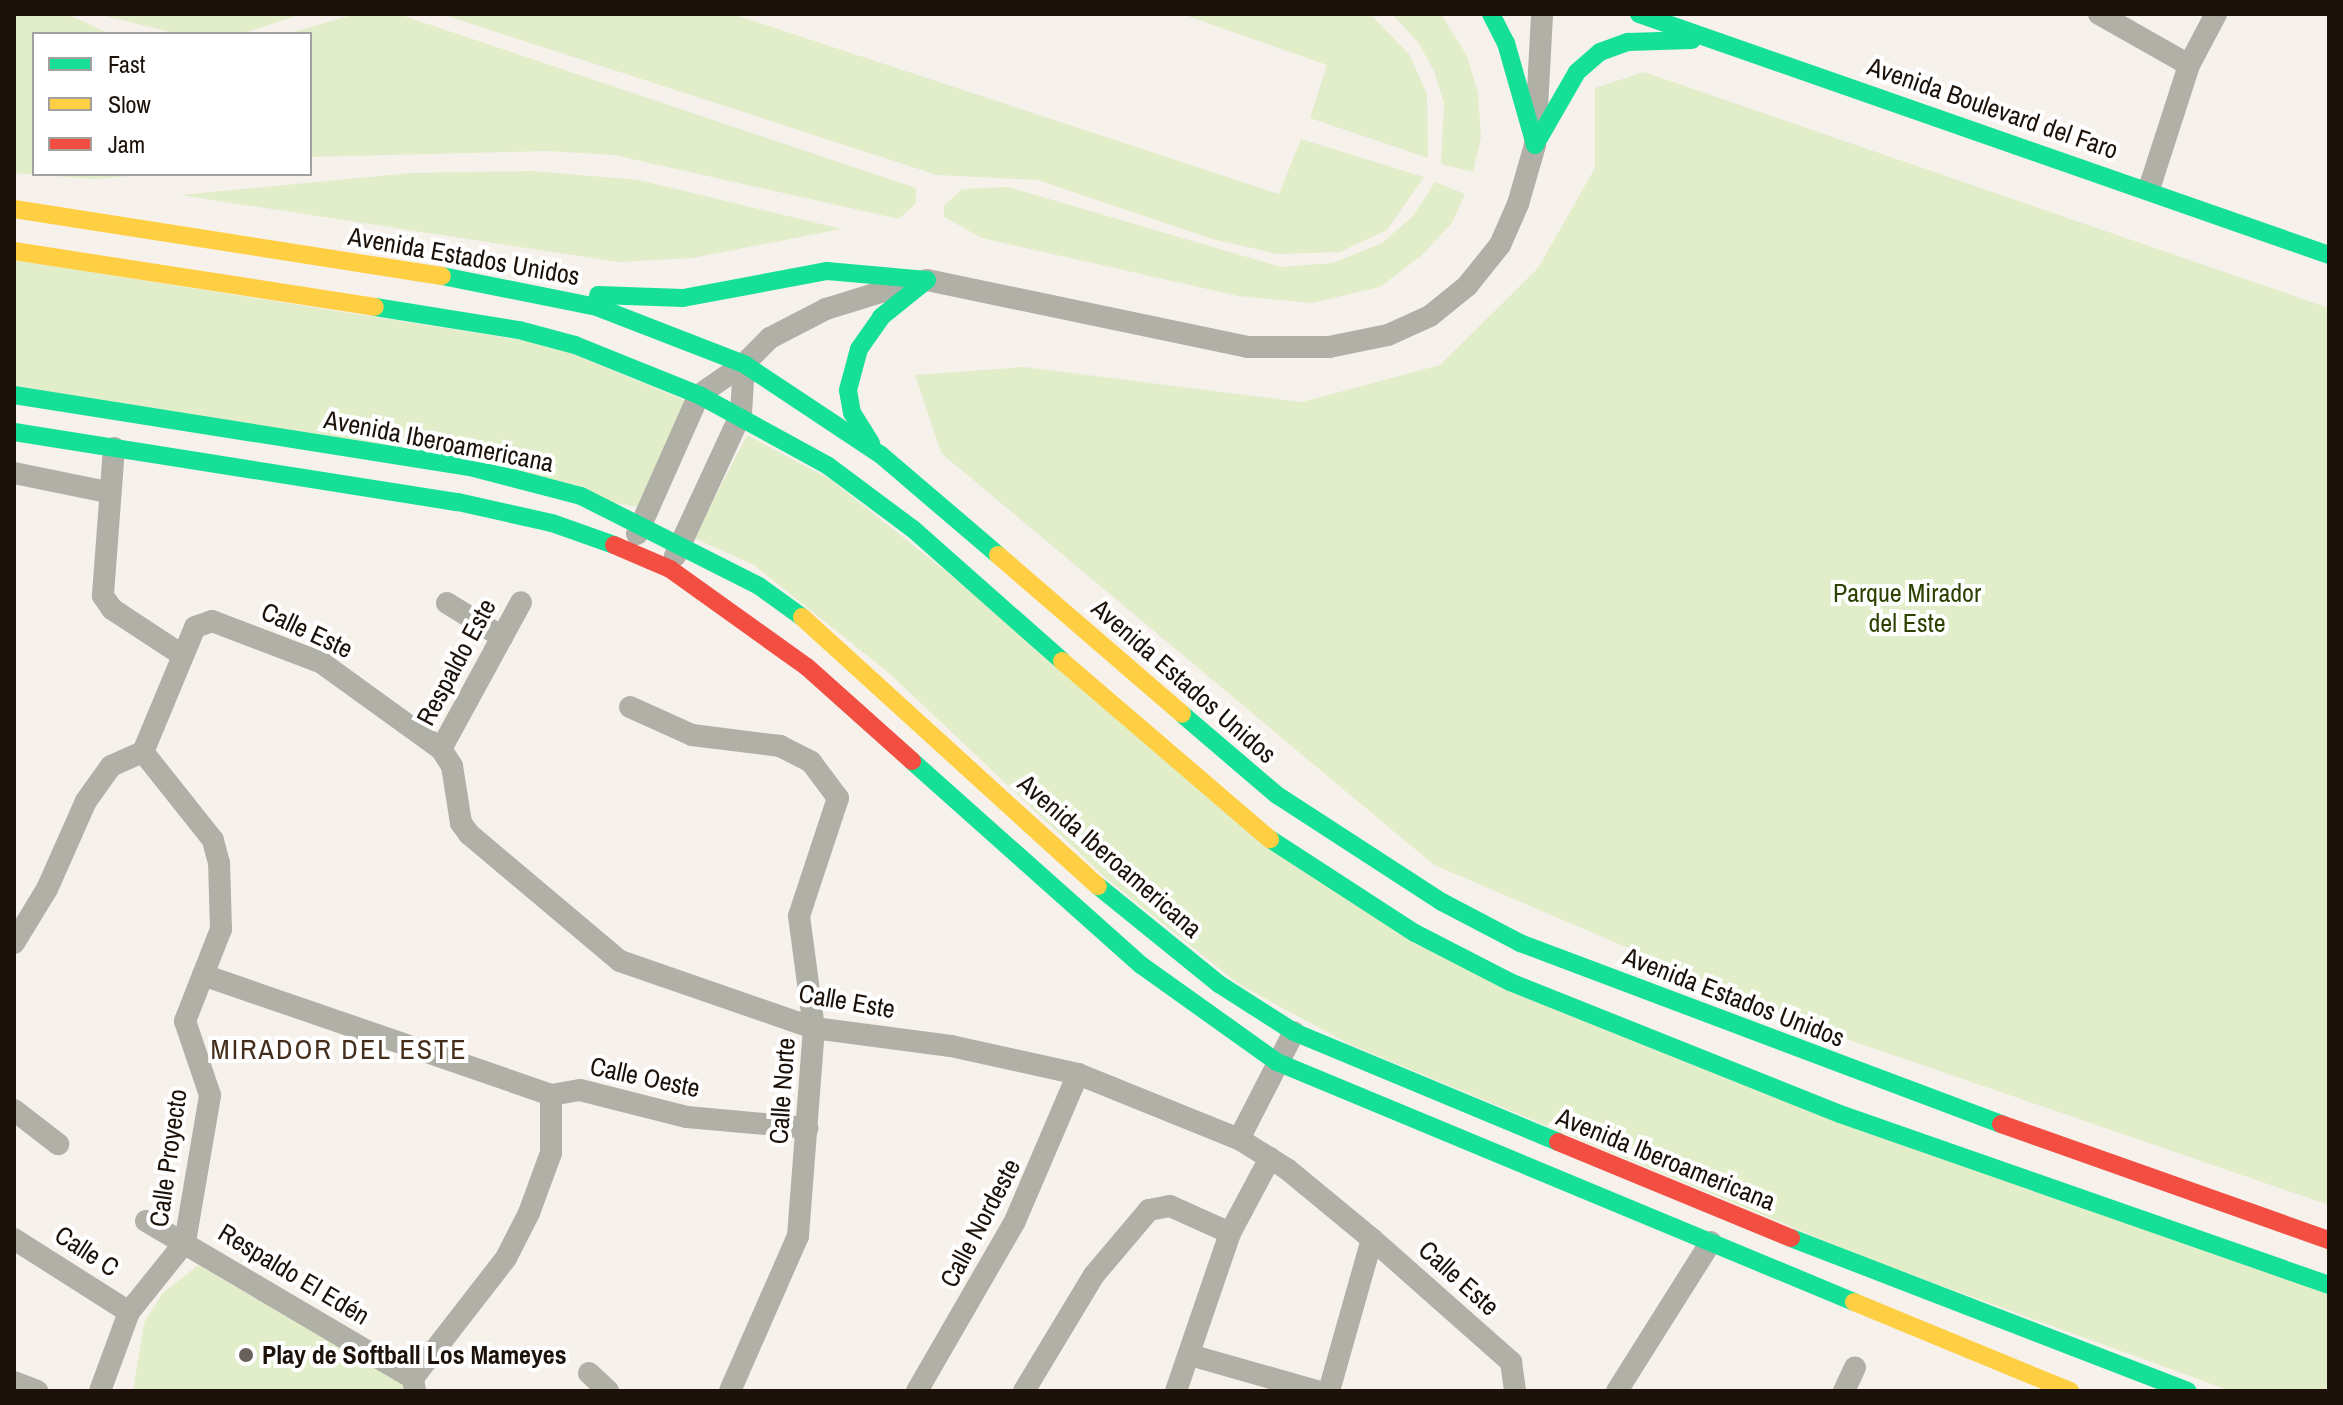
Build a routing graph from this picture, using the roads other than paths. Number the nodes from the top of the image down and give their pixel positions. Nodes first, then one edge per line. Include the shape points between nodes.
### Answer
1 (1491, 14) edge
2 (1542, 14) edge
3 (1639, 14) edge
4 (2099, 14) edge
5 (2216, 14) edge
6 (1711, 40) junction
7 (2189, 65) junction
8 (1535, 145) junction
9 (2149, 189) junction
10 (14, 209) edge
11 (14, 251) edge
12 (2329, 255) edge
13 (927, 280) junction
14 (515, 287) junction
15 (744, 364) junction
16 (14, 395) edge
17 (699, 395) junction
18 (741, 414) junction
19 (14, 432) edge
20 (114, 448) junction
21 (881, 455) junction
22 (14, 473) edge
23 (107, 492) junction
24 (642, 523) junction
25 (681, 542) junction
26 (630, 550) junction
27 (670, 569) junction
28 (521, 602) dead end
29 (447, 603) dead end
30 (502, 637) junction
31 (182, 655) junction
32 (630, 707) dead end
33 (441, 749) junction
34 (143, 752) junction
35 (14, 943) edge
36 (203, 975) junction
37 (814, 1028) junction
38 (1294, 1032) junction
39 (1277, 1062) junction
40 (1078, 1074) junction
41 (1848, 1093) junction
42 (551, 1095) junction
43 (14, 1110) edge
44 (808, 1128) junction
45 (1239, 1139) junction
46 (58, 1144) dead end
47 (1270, 1158) junction
48 (146, 1221) dead end
49 (1230, 1233) junction
50 (14, 1239) edge
51 (1372, 1239) junction
52 (2329, 1240) edge
53 (185, 1242) junction
54 (1711, 1242) junction
55 (2329, 1285) edge
56 (129, 1312) junction
57 (1190, 1355) junction
58 (1855, 1367) dead end
59 (589, 1373) dead end
60 (14, 1382) edge
61 (414, 1384) edge
62 (37, 1391) edge
63 (100, 1391) edge
64 (608, 1391) edge
65 (730, 1391) edge
66 (917, 1391) edge
67 (1024, 1391) edge
68 (1176, 1391) edge
69 (1316, 1391) edge
70 (1329, 1391) edge
71 (1515, 1391) edge
72 (1617, 1391) edge
73 (1844, 1391) edge
74 (2070, 1391) edge
75 (2188, 1391) edge

1 - 8 street via 1506,43
2 - 8 street
3 - 6 street, Avenida Boulevard del Faro
4 - 7 street
5 - 7 street
6 - 8 street via 1628,42 1600,52 1577,72
6 - 9 street, Avenida Boulevard del Faro
7 - 9 street
8 - 13 street via 1500,245 1467,286 1430,316 1388,335 1329,347 1248,347
9 - 12 street, Avenida Boulevard del Faro
10 - 14 street, Avenida Estados Unidos
11 - 17 street, Avenida Estados Unidos via 519,330 575,345
13 - 14 street via 827,271 683,298 643,300
13 - 15 street via 826,309 770,338
13 - 21 street via 881,317 859,349 848,390 852,413
14 - 15 street, Avenida Estados Unidos via 597,307
15 - 17 street
15 - 18 street
15 - 21 street, Avenida Estados Unidos
16 - 24 street, Avenida Iberoamericana via 474,468 581,496
17 - 18 street, Avenida Estados Unidos
17 - 24 street
18 - 25 street
18 - 41 street, Avenida Estados Unidos via 827,465 913,529 1228,808 1415,933 1510,982
19 - 20 street
20 - 23 street
20 - 26 street via 458,502 552,523
21 - 41 street, Avenida Estados Unidos via 1277,795 1442,902 1520,943
22 - 23 street
23 - 31 street via 103,596 112,609
24 - 25 street, Avenida Iberoamericana
24 - 26 street
25 - 27 street
25 - 38 street, Avenida Iberoamericana via 759,586 825,634 1093,882 1219,984
26 - 27 street
27 - 39 street via 807,667 1141,965
28 - 30 street, Respaldo Este
29 - 30 street
30 - 33 street, Respaldo Este
31 - 33 street, Calle Este via 201,621 251,634 322,663
31 - 34 street
32 - 37 street, Calle Norte via 692,735 780,746 810,761 833,789 838,798 799,916
33 - 37 street, Calle Este via 452,766 461,823 469,834 616,959
34 - 35 street via 111,766 92,791 47,889
34 - 36 street, Calle Proyecto via 217,850 221,929
36 - 42 street, Calle Oeste
36 - 53 street, Calle Proyecto via 185,1021 210,1095
37 - 40 street, Calle Este via 951,1046
37 - 44 street, Calle Norte
38 - 39 street
38 - 75 street, Avenida Iberoamericana via 1820,1250
39 - 45 street
39 - 54 street
40 - 45 street, Calle Este
40 - 66 street, Calle Nordeste via 1015,1221
41 - 52 street, Avenida Estados Unidos
41 - 55 street, Avenida Estados Unidos
42 - 44 street, Calle Oeste via 580,1090 687,1117
42 - 61 street via 551,1153 529,1213 506,1258
43 - 46 street
44 - 65 street, Calle Norte via 795,1246
45 - 47 street, Calle Este
47 - 49 street
47 - 51 street, Calle Este
48 - 53 street, Respaldo El Edén
49 - 57 street
49 - 67 street via 1170,1206 1149,1210 1094,1275
50 - 56 street, Calle C
51 - 70 street
51 - 71 street, Calle Este via 1511,1362
53 - 56 street, Calle Proyecto
53 - 61 street, Respaldo El Edén
54 - 72 street
54 - 74 street
56 - 63 street, Calle Proyecto
57 - 68 street
57 - 69 street
58 - 73 street
59 - 64 street
60 - 62 street

